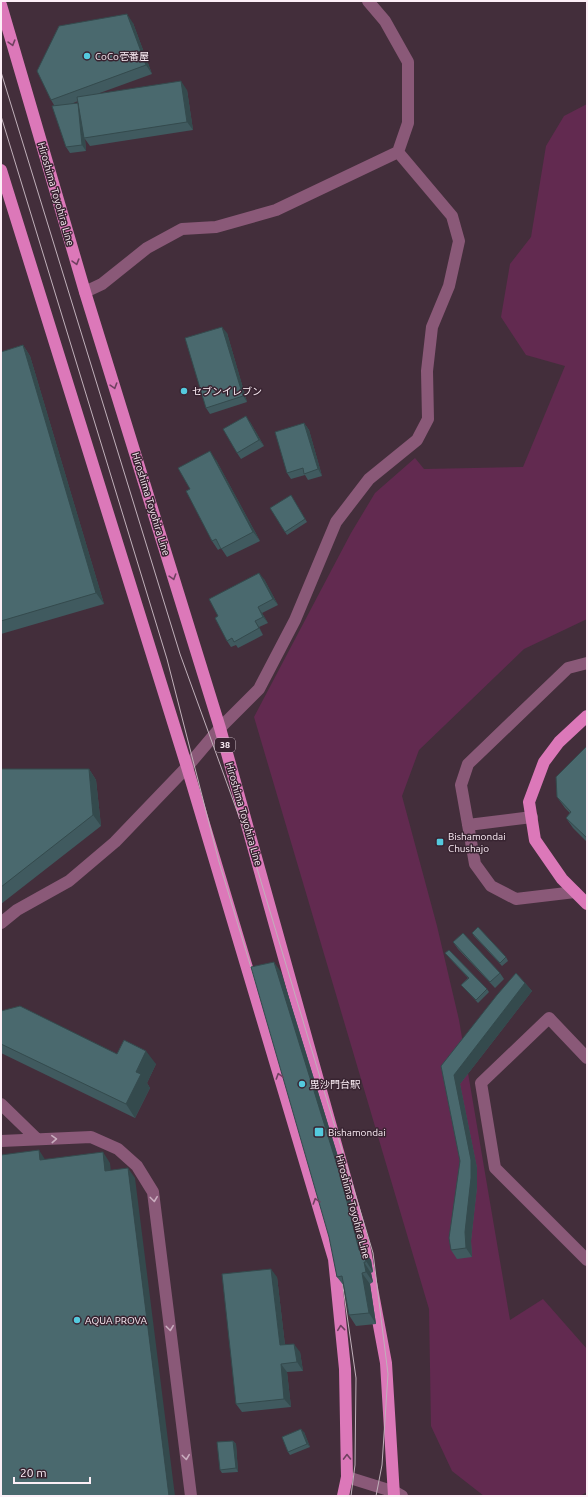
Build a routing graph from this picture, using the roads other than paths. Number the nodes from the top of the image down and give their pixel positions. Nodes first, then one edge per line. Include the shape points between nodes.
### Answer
1 (368, 1) edge
2 (1, 5) edge
3 (398, 152) junction
4 (1, 170) edge
5 (85, 292) junction
6 (587, 663) edge
7 (587, 716) edge
8 (220, 728) junction
9 (187, 767) junction
10 (532, 817) junction
11 (468, 825) junction
12 (575, 892) junction
13 (587, 904) edge
14 (1, 923) edge
15 (587, 1058) edge
16 (1, 1104) edge
17 (37, 1139) junction
18 (1, 1141) edge
19 (587, 1260) edge
20 (348, 1477) junction
21 (397, 1495) edge
22 (191, 1496) edge
23 (343, 1496) edge

1 - 3 street via 385,21 408,62 408,123
2 -> 5 main road, Hiroshima Toyohira Line / 38
3 - 5 street via 276,210 216,227 182,229 147,248 102,284
3 - 8 street via 452,216 459,240 448,286 432,327 427,371 428,418 417,440 369,479 336,522 295,620 259,689
4 - 9 main road
5 -> 8 main road, Hiroshima Toyohira Line / 38
6 - 11 street via 568,668 468,764 461,785
7 - 10 main road via 559,742 544,762 529,802
8 - 9 street
8 - 21 main road, Hiroshima Toyohira Line / 38 via 364,1244 386,1363
9 - 14 street via 115,842 69,881 17,910
20 -> 9 main road via 345,1369 334,1259
10 - 11 street
10 - 12 main road via 535,840 562,879
11 - 12 street via 475,864 492,886 516,899
12 - 13 main road
15 - 19 street via 549,1018 481,1083 495,1168
16 - 17 street
17 - 18 street
17 -> 22 street via 91,1137 118,1149 137,1166 153,1192
20 - 21 street
20 - 23 main road

